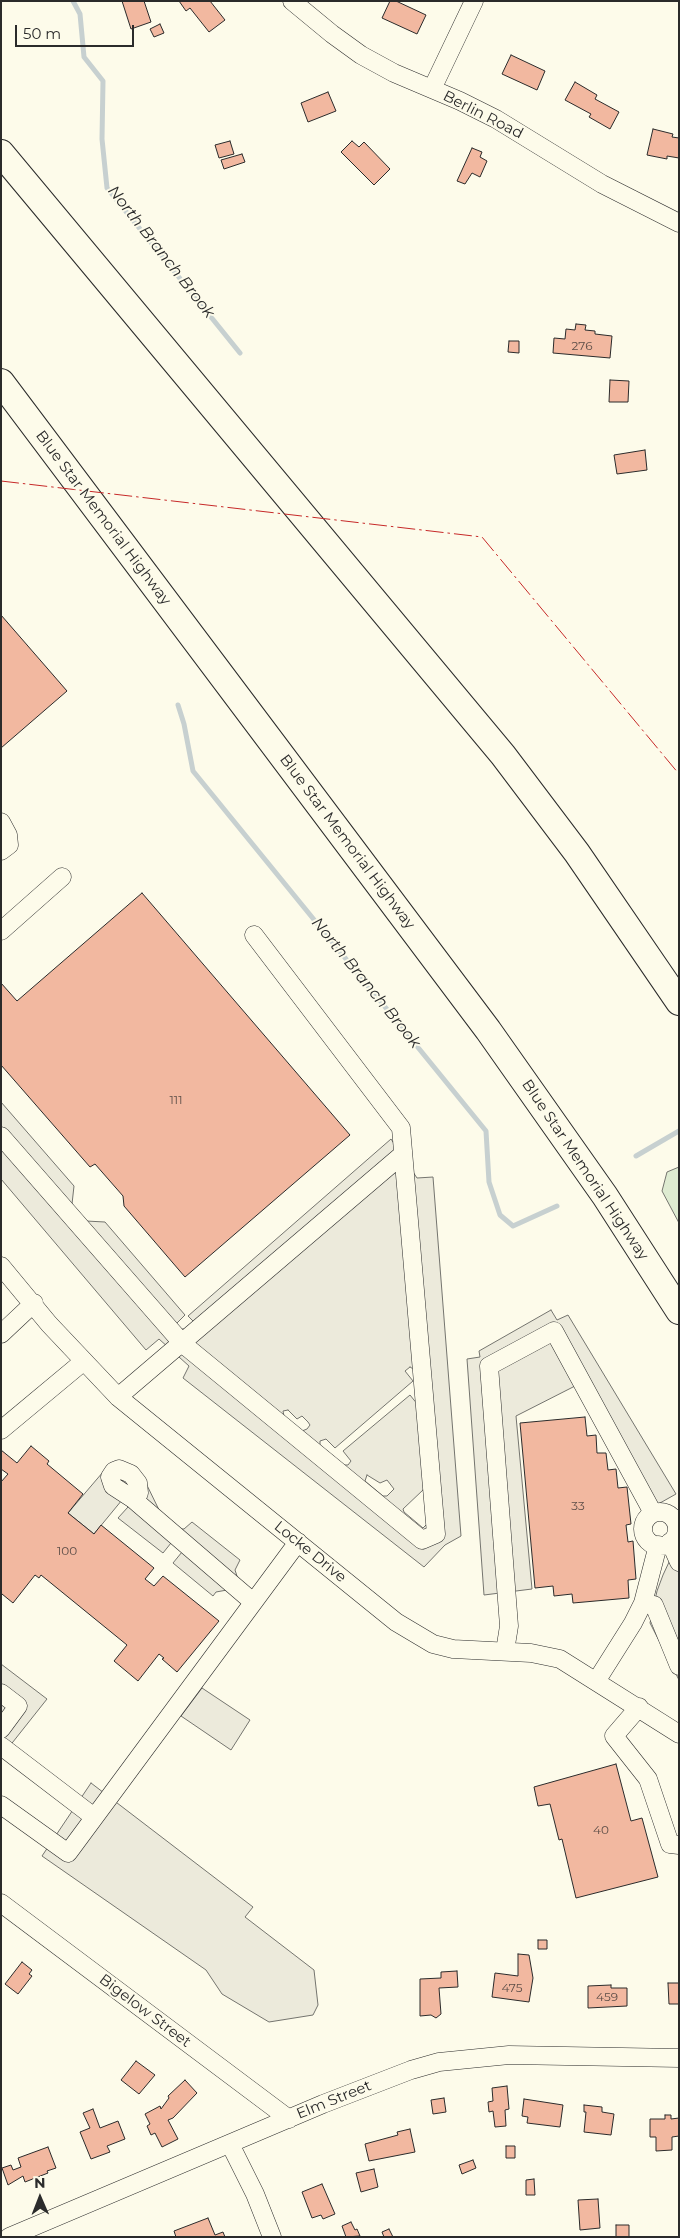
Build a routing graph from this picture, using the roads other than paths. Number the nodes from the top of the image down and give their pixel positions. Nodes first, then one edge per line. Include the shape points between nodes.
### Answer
1 (292, 1) edge
2 (474, 1) edge
3 (432, 89) junction
4 (1, 153) edge
5 (679, 223) edge
6 (1, 382) edge
7 (1, 822) edge
8 (1, 851) edge
9 (62, 877) dead end
10 (1, 930) edge
11 (254, 935) dead end
12 (679, 1002) edge
13 (1, 1136) edge
14 (403, 1154) junction
15 (1, 1266) edge
16 (34, 1303) junction
17 (679, 1311) edge
18 (1, 1334) edge
19 (183, 1344) junction
20 (84, 1361) junction
21 (118, 1397) junction
22 (1, 1430) edge
23 (133, 1499) dead end
24 (653, 1513) junction
25 (298, 1542) junction
26 (664, 1544) junction
27 (679, 1562) edge
28 (253, 1602) junction
29 (643, 1603) junction
30 (505, 1651) junction
31 (679, 1666) edge
32 (597, 1680) junction
33 (1, 1693) edge
34 (638, 1706) junction
35 (1, 1729) edge
36 (679, 1734) edge
37 (1, 1746) edge
38 (1, 1805) edge
39 (94, 1817) junction
40 (679, 1845) edge
41 (1, 1903) edge
42 (679, 2058) edge
43 (289, 2119) junction
44 (230, 2144) junction
45 (9, 2237) edge
46 (272, 2237) edge

1 - 3 street, Berlin Road via 361,55
2 - 3 street
3 - 5 street, Berlin Road via 490,116 617,192
4 - 12 highway via 503,755 577,853
6 - 17 highway, Blue Star Memorial Highway via 488,1030 605,1196
7 - 8 street via 8,834 9,845
9 - 10 street
11 - 14 street via 401,1128
13 - 19 street
14 - 19 street
14 - 19 street via 436,1534 422,1540
15 - 16 street, Locke Drive
16 - 18 street
16 - 20 street, Locke Drive
19 - 21 street
20 - 21 street, Locke Drive
20 - 22 street
21 - 25 street, Locke Drive
23 - 28 street
24 - 26 street via 645,1521 644,1533 650,1542
24 - 26 street via 665,1512 674,1519 677,1530
24 - 30 street via 554,1331 489,1366 509,1626
25 - 28 street
25 - 30 street, Locke Drive via 396,1622 434,1644 453,1649
26 - 27 street
26 - 29 street
28 - 39 street
29 - 31 street via 654,1605
29 - 32 street
30 - 32 street, Locke Drive via 560,1659
32 - 34 street, Locke Drive
33 - 35 street via 18,1706
34 - 36 street, Locke Drive
34 - 40 street via 614,1736 648,1779 670,1844
37 - 39 street
38 - 39 street via 68,1853
41 - 43 street, Bigelow Street
42 - 43 street, Elm Street via 517,2055 439,2062 383,2080
43 - 44 street, Elm Street
44 - 45 street, Elm Street
44 - 46 street

